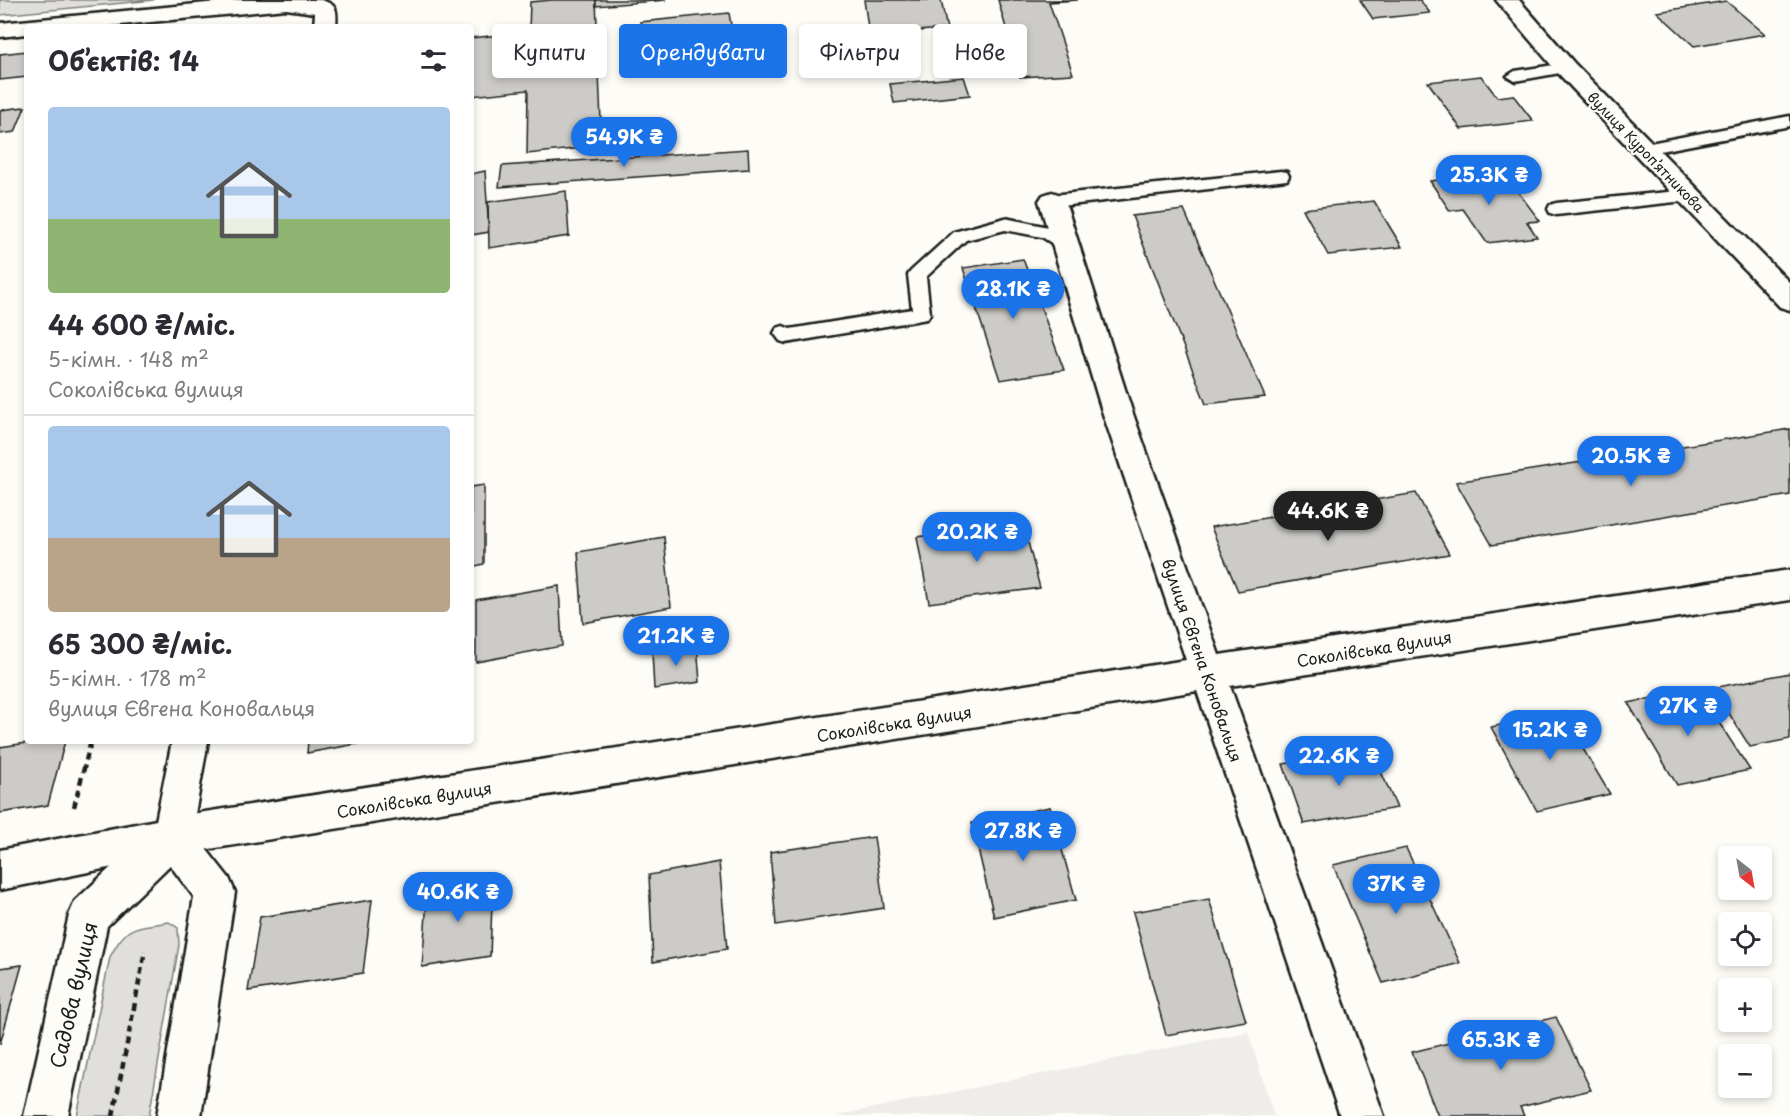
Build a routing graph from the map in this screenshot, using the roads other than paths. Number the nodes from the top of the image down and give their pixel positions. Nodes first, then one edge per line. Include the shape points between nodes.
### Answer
1 (1507, 0) edge
2 (326, 12) edge
3 (59, 24) edge
4 (24, 27) edge
5 (0, 30) edge
6 (1566, 68) junction
7 (1515, 76) dead end
8 (1790, 121) edge
9 (1645, 149) junction
10 (1281, 176) dead end
11 (1688, 196) junction
12 (1052, 201) joint
13 (1556, 209) dead end
14 (1064, 245) junction
15 (1790, 300) edge
16 (783, 333) dead end
17 (1790, 585) edge
18 (1208, 673) junction
19 (189, 744) edge
20 (172, 836) junction
21 (0, 870) edge
22 (46, 1116) edge
23 (179, 1116) edge
24 (1362, 1116) edge

1 - 6 street, вулиця Куропʼятникова
2 - 3 street via 308,3 286,2
4 - 5 street
6 - 7 lane
6 - 9 street, вулиця Куропʼятникова
8 - 9 lane
9 - 11 street, вулиця Куропʼятникова
10 - 12 lane
11 - 13 lane
11 - 15 street, вулиця Куропʼятникова
12 - 14 street, вулиця Євгена Коновальця
14 - 16 lane via 1047,232 1005,224 960,236 917,275 921,314 786,336
14 - 18 street, вулиця Євгена Коновальця
17 - 18 street, Соколівська вулиця
18 - 20 street, Соколівська вулиця
18 - 24 street, вулиця Євгена Коновальця
19 - 20 street
20 - 21 street, Соколівська вулиця
20 - 22 street, Садова вулиця via 89,915
20 - 23 street via 215,892

